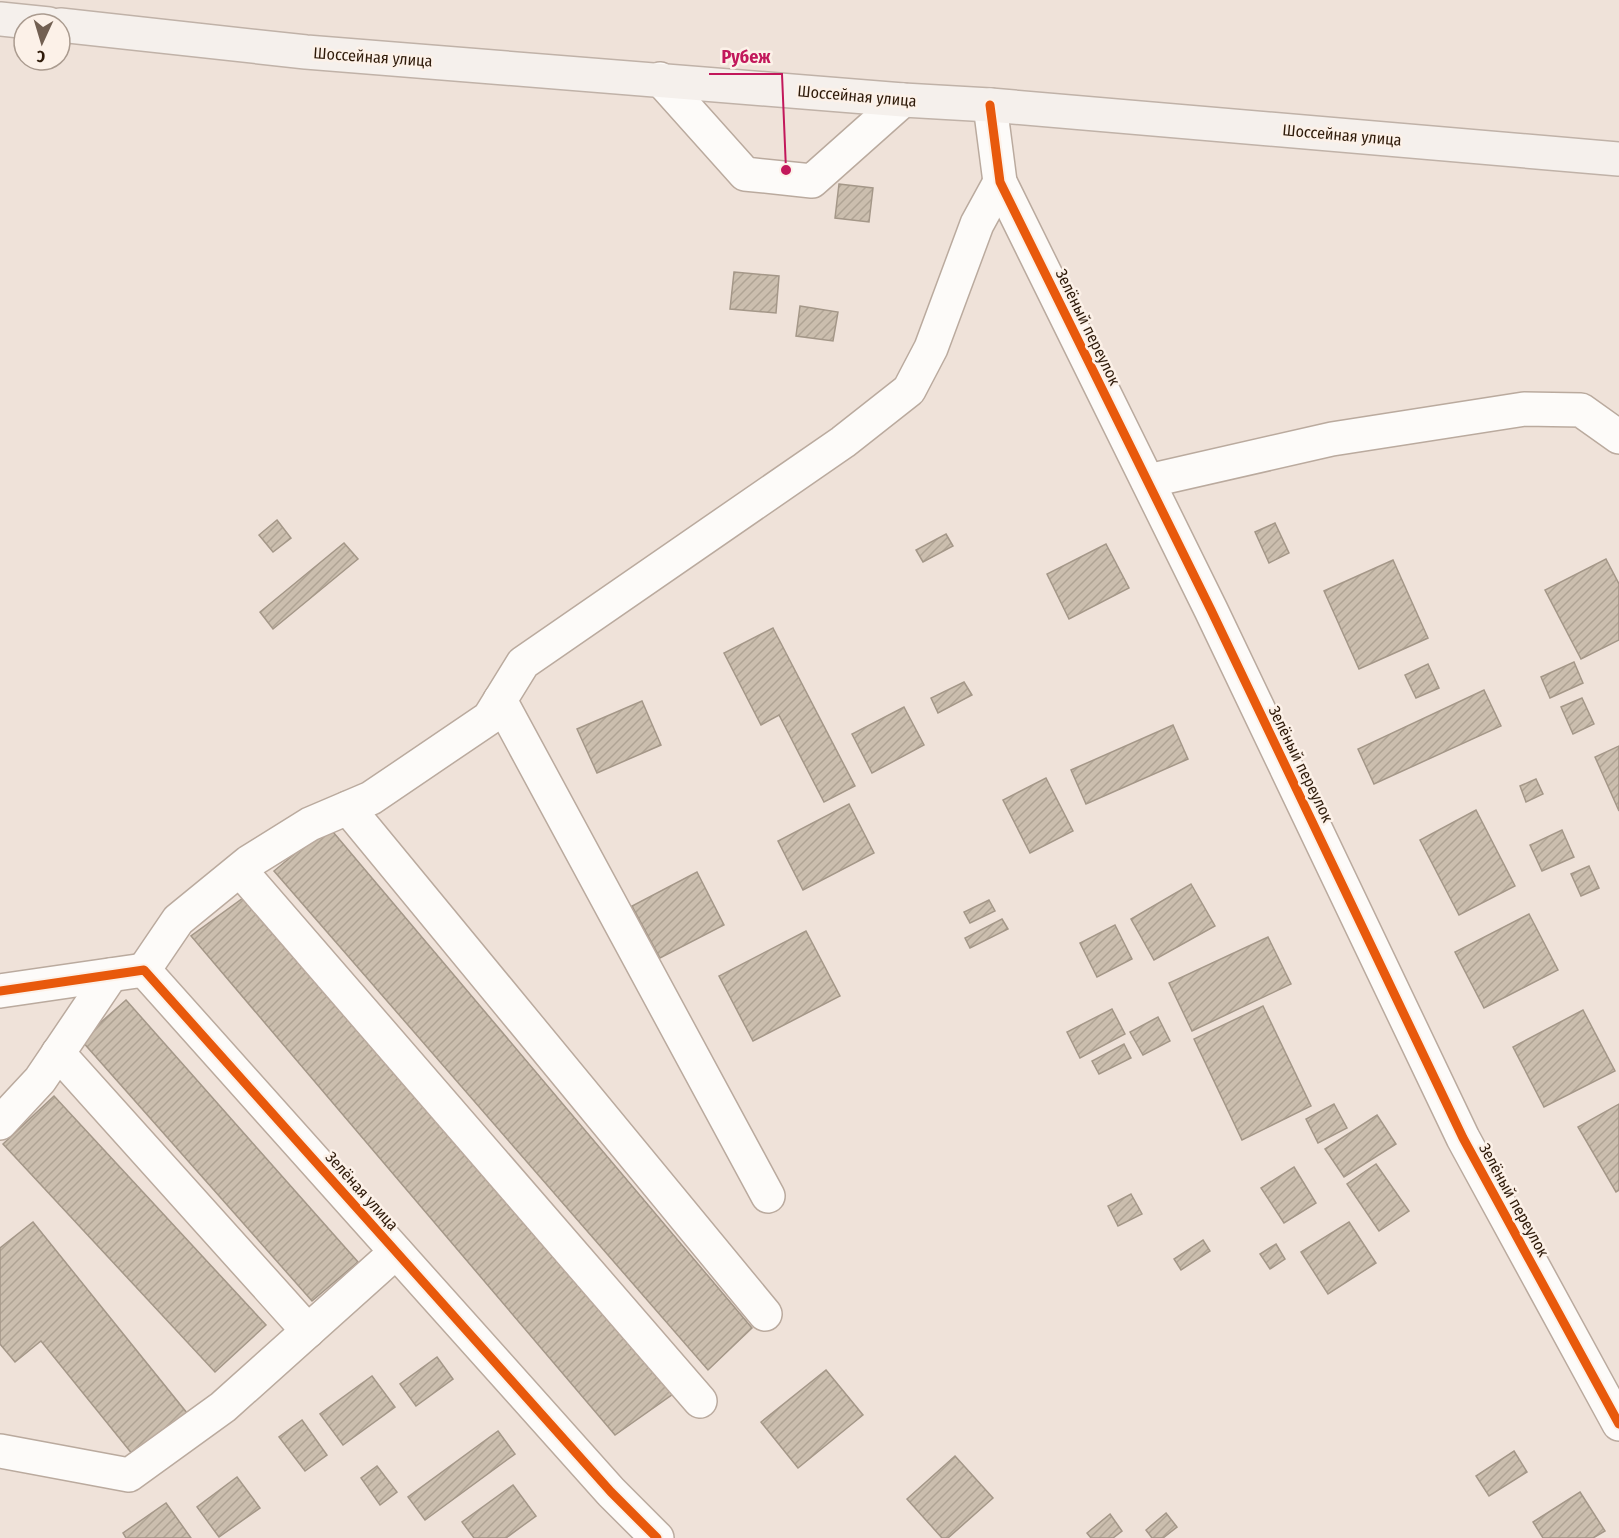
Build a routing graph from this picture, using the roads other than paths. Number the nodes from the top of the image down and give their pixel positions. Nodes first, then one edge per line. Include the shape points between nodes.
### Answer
1 (72, 26) edge
2 (660, 79) junction
3 (903, 100) junction
4 (990, 105) junction
5 (1619, 159) edge
6 (1000, 182) junction
7 (1619, 437) edge
8 (1148, 482) junction
9 (500, 700) junction
10 (348, 808) junction
11 (240, 870) junction
12 (144, 970) junction
13 (111, 975) junction
14 (0, 991) edge
15 (58, 1053) junction
16 (0, 1123) edge
17 (768, 1196) dead end
18 (396, 1252) junction
19 (765, 1314) dead end
20 (308, 1331) junction
21 (700, 1401) dead end
22 (1619, 1424) edge
23 (0, 1451) edge
24 (657, 1538) edge

1 - 2 main road, Шоссейная улица via 306,52
2 - 3 main road, Шоссейная улица
2 - 3 street via 745,174 812,181
3 - 4 main road, Шоссейная улица
4 - 5 main road, Шоссейная улица
4 - 6 street, Зелёный переулок
6 - 8 street, Зелёный переулок
6 - 9 street via 977,224 931,348 909,390 843,442 523,663
7 - 8 street via 1581,410 1524,409 1332,439
8 - 22 street, Зелёный переулок via 1464,1138
9 - 10 street via 489,718 371,798
9 - 17 street
10 - 11 street via 310,824
10 - 19 street
11 - 12 street via 178,920
11 - 21 street
12 - 13 street
12 - 18 street, Зелёная улица
13 - 14 street
13 - 15 street
15 - 16 street via 40,1080
15 - 20 street
18 - 20 street
18 - 24 street, Зелёная улица via 610,1492
20 - 23 street via 223,1407 129,1475

